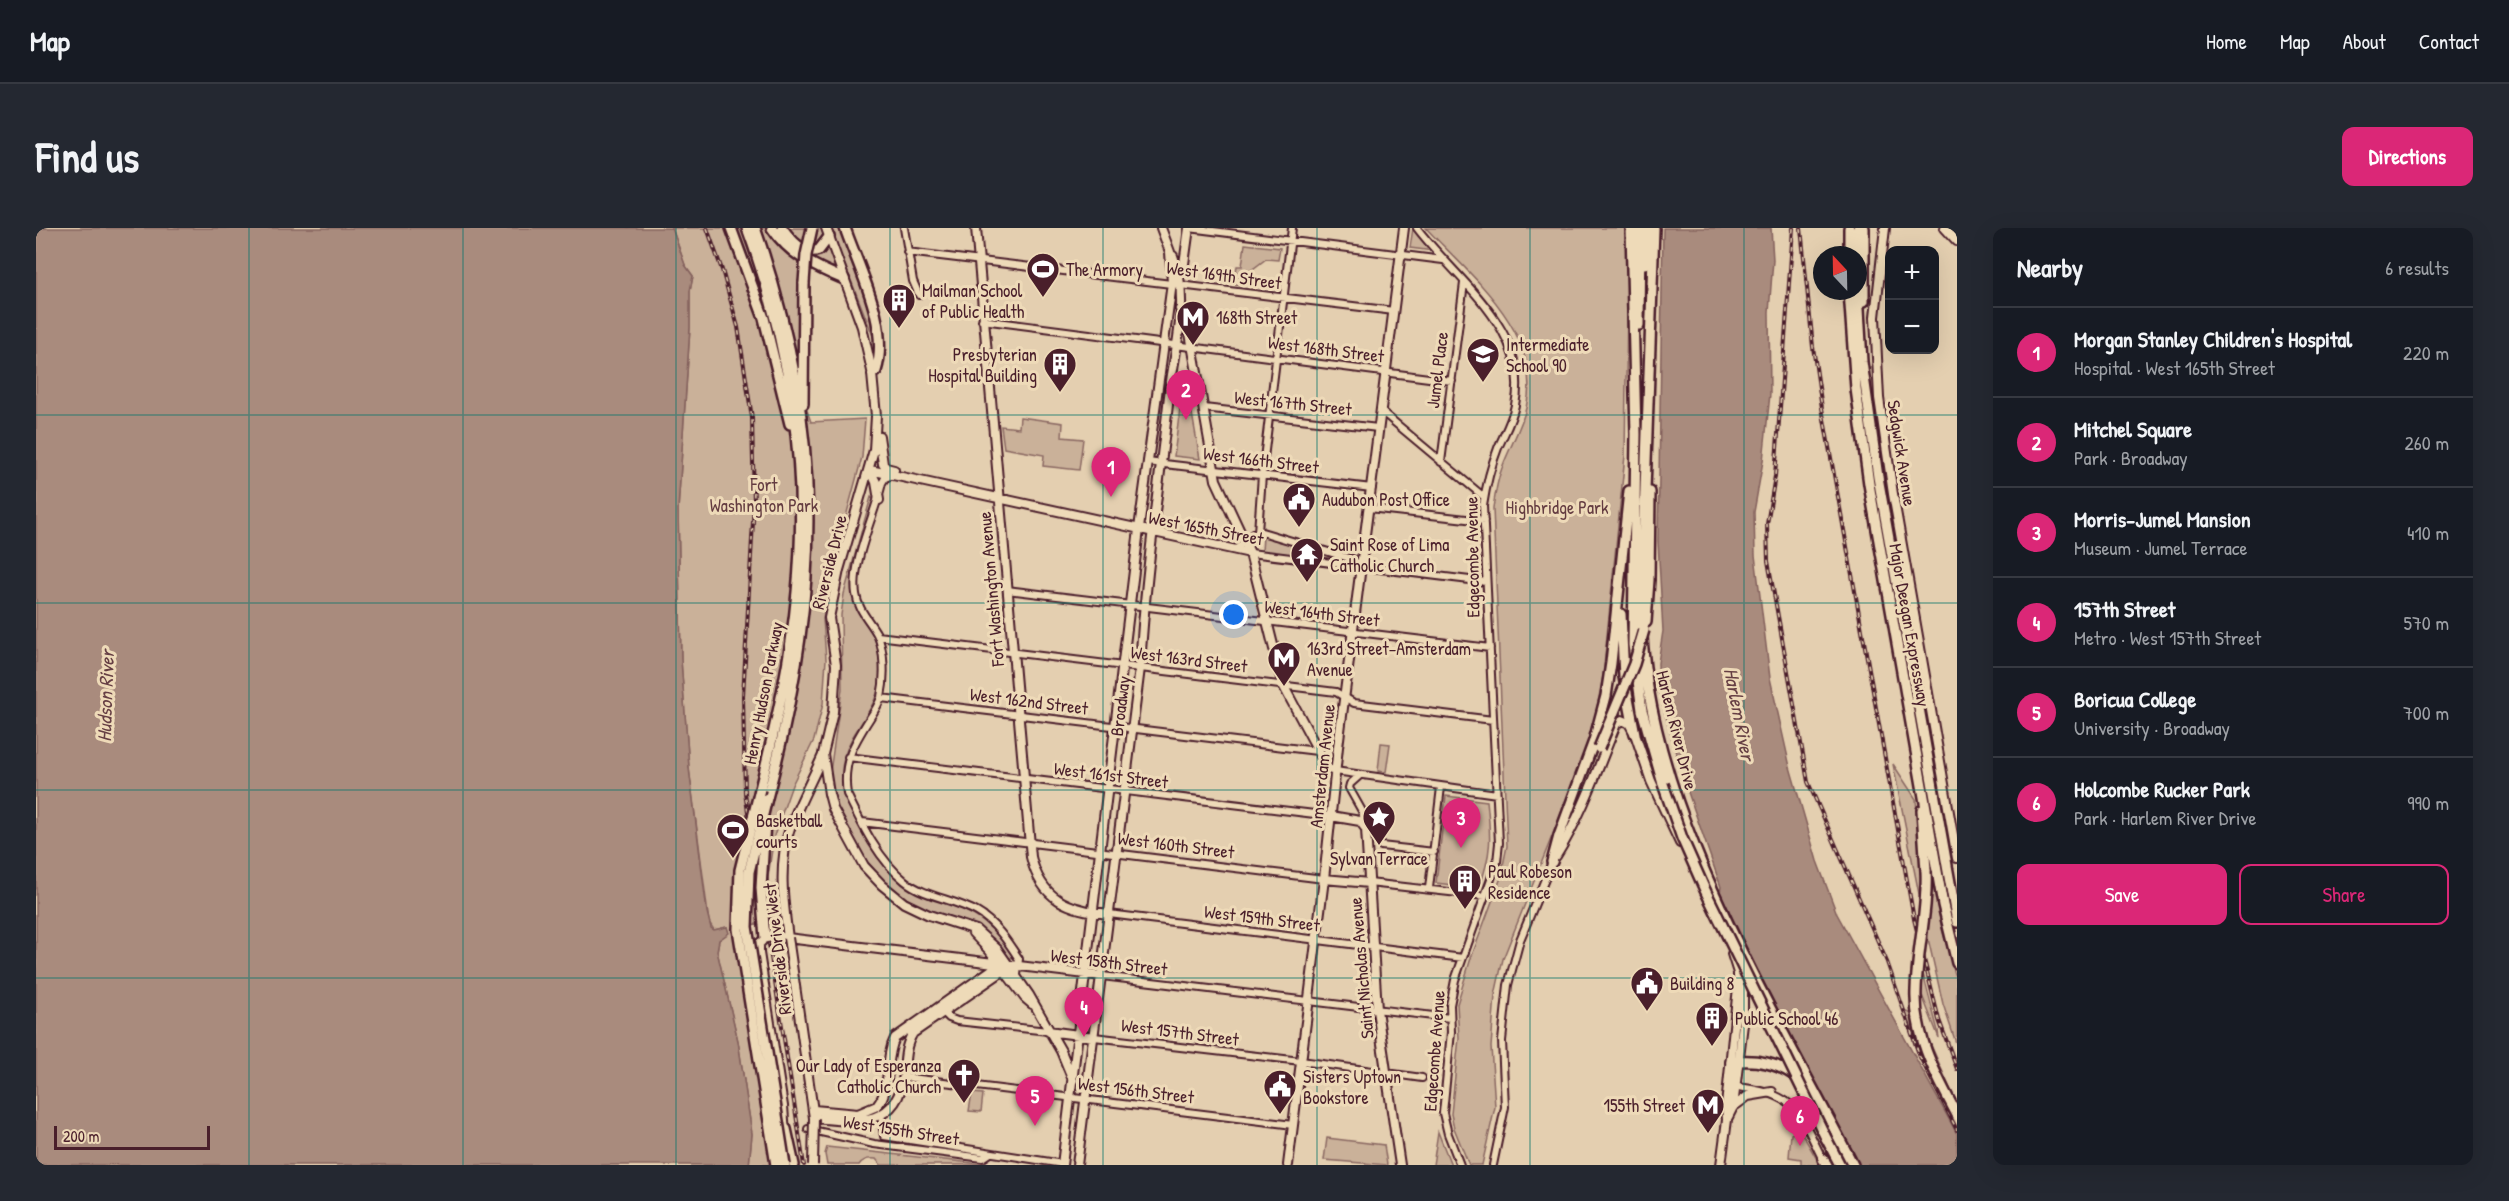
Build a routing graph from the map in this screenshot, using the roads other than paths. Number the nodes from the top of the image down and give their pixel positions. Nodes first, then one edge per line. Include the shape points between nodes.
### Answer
1 (747, 228) edge
2 (755, 228) edge
3 (772, 228) edge
4 (782, 228) edge
5 (812, 228) edge
6 (845, 228) edge
7 (904, 228) edge
8 (976, 228) edge
9 (1161, 228) edge
10 (1189, 228) edge
11 (1292, 228) edge
12 (1404, 228) edge
13 (1417, 228) edge
14 (1631, 228) edge
15 (1640, 228) edge
16 (1647, 228) edge
17 (1654, 228) edge
18 (1849, 228) edge
19 (1858, 228) edge
20 (1864, 228) edge
21 (1885, 228) edge
22 (1945, 228) edge
23 (732, 230) edge
24 (827, 232) edge
25 (1290, 241) junction
26 (1957, 241) edge
27 (1849, 246) edge
28 (1857, 246) edge
29 (907, 252) junction
30 (1170, 252) junction
31 (1401, 254) junction
32 (977, 260) junction
33 (1443, 260) junction
34 (1179, 271) junction
35 (844, 279) junction
36 (1464, 283) junction
37 (1176, 284) junction
38 (919, 295) dead end
39 (1284, 298) junction
40 (1850, 300) edge
41 (1859, 300) edge
42 (1180, 309) junction
43 (1394, 311) junction
44 (982, 320) junction
45 (1164, 343) junction
46 (1178, 345) junction
47 (1193, 347) junction
48 (1277, 357) junction
49 (1386, 372) junction
50 (874, 374) junction
51 (1635, 377) junction
52 (1649, 377) junction
53 (1452, 381) junction
54 (1156, 398) junction
55 (1169, 400) junction
56 (1868, 400) junction
57 (1204, 408) junction
58 (1381, 411) junction
59 (1647, 411) junction
60 (1269, 416) junction
61 (802, 425) junction
62 (877, 425) junction
63 (1378, 428) junction
64 (1636, 434) junction
65 (798, 456) junction
66 (1147, 462) junction
67 (1441, 462) junction
68 (1161, 464) junction
69 (1214, 469) junction
70 (870, 470) junction
71 (892, 475) junction
72 (1262, 475) junction
73 (917, 480) junction
74 (1372, 488) junction
75 (998, 498) junction
76 (1484, 498) junction
77 (879, 500) junction
78 (1370, 508) junction
79 (1484, 521) junction
80 (1139, 530) junction
81 (1153, 532) junction
82 (1258, 532) junction
83 (1246, 541) junction
84 (1234, 550) junction
85 (1250, 553) junction
86 (1362, 567) junction
87 (1486, 582) junction
88 (1620, 585) junction
89 (1007, 590) junction
90 (1130, 604) junction
91 (1144, 606) junction
92 (1267, 621) junction
93 (1352, 632) junction
94 (878, 636) junction
95 (1490, 648) junction
96 (1013, 654) junction
97 (1124, 666) junction
98 (1140, 668) junction
99 (1283, 685) junction
100 (1344, 697) junction
101 (880, 698) junction
102 (1018, 715) junction
103 (1493, 720) junction
104 (1116, 727) junction
105 (1132, 729) junction
106 (1635, 734) junction
107 (1317, 751) junction
108 (823, 754) junction
109 (848, 757) junction
110 (1335, 771) junction
111 (1359, 776) junction
112 (813, 778) junction
113 (1024, 779) junction
114 (1922, 784) junction
115 (1441, 787) junction
116 (1109, 789) junction
117 (1124, 791) junction
118 (829, 794) junction
119 (1497, 794) junction
120 (767, 798) junction
121 (1331, 816) junction
122 (862, 822) junction
123 (1366, 829) junction
124 (1030, 842) junction
125 (1381, 846) dead end
126 (1943, 847) junction
127 (1101, 851) junction
128 (1116, 852) junction
129 (1434, 852) junction
130 (1957, 858) edge
131 (1552, 862) junction
132 (1324, 879) junction
133 (1369, 883) junction
134 (1429, 888) junction
135 (1957, 893) edge
136 (1485, 896) junction
137 (1093, 912) junction
138 (1109, 914) junction
139 (1957, 922) edge
140 (765, 938) junction
141 (1316, 940) junction
142 (1740, 945) junction
143 (1373, 947) junction
144 (1463, 958) junction
145 (1957, 963) edge
146 (1010, 969) junction
147 (1086, 974) junction
148 (1102, 976) junction
149 (1741, 987) junction
150 (1309, 1002) junction
151 (1033, 1005) junction
152 (941, 1009) junction
153 (1377, 1010) junction
154 (1450, 1018) junction
155 (1048, 1031) junction
156 (1079, 1035) junction
157 (1094, 1037) junction
158 (891, 1046) junction
159 (907, 1048) junction
160 (1301, 1061) junction
161 (1735, 1061) junction
162 (1387, 1074) junction
163 (903, 1077) junction
164 (1422, 1078) dead end
165 (1073, 1081) junction
166 (886, 1085) junction
167 (1732, 1086) junction
168 (903, 1087) junction
169 (1772, 1092) junction
170 (1072, 1097) junction
171 (1086, 1099) junction
172 (1733, 1107) junction
173 (814, 1114) junction
174 (881, 1115) junction
175 (1957, 1115) edge
176 (785, 1116) junction
177 (840, 1116) junction
178 (1727, 1120) junction
179 (1832, 1123) junction
180 (1293, 1125) junction
181 (786, 1129) junction
182 (808, 1129) dead end
183 (989, 1154) junction
184 (1826, 1163) edge
185 (1063, 1164) edge
186 (775, 1165) edge
187 (785, 1165) edge
188 (794, 1165) edge
189 (813, 1165) edge
190 (1075, 1165) edge
191 (1288, 1165) edge
192 (1400, 1165) edge
193 (1460, 1165) edge
194 (1493, 1165) edge
195 (1721, 1165) edge
196 (1840, 1165) edge
197 (1853, 1165) edge

1 - 65 highway, Henry Hudson Parkway via 782,346
2 - 61 highway, Henry Hudson Parkway via 788,340
3 - 35 highway via 801,259
4 - 24 highway via 810,252 819,250
5 - 61 highway, bridge via 805,260
6 - 50 highway via 872,301 879,353
7 - 29 street
8 - 32 main road, Fort Washington Avenue
9 - 30 main road, Broadway
10 - 25 street
10 - 34 main road via 1184,264
11 - 25 street
12 - 31 main road, Amsterdam Avenue
13 - 33 street, Edgecombe Avenue
14 - 51 highway, Harlem River Drive
15 - 51 highway
16 - 52 highway
17 - 52 highway, Harlem River Drive
18 - 27 highway
19 - 28 highway
20 - 56 highway
21 - 130 main road, Sedgwick Avenue via 1874,324 1881,417
22 - 26 main road
23 - 65 highway via 767,327
24 - 35 main road, Riverside Drive
25 - 31 street
25 - 39 street
29 - 32 street, West 169th Street
29 - 38 street
30 - 34 main road, Broadway
30 - 37 main road, Broadway
31 - 33 street
31 - 43 main road, Amsterdam Avenue
32 - 37 street, West 169th Street
32 - 44 main road, Fort Washington Avenue
33 - 36 street, Edgecombe Avenue
34 - 37 main road, Broadway
35 - 50 main road, Riverside Drive
36 - 53 street, Jumel Place
36 - 76 street, Edgecombe Avenue via 1504,332 1517,373 1515,405
37 - 39 street, West 169th Street
37 - 42 main road, Broadway
37 - 45 main road, Broadway
39 - 43 street, West 169th Street
39 - 48 street
40 - 114 highway, Major Deegan Expressway via 1866,464
41 - 56 highway, Major Deegan Expressway
42 - 46 main road, Broadway
42 - 47 main road via 1187,316
43 - 49 main road, Amsterdam Avenue
44 - 45 street, West 168th Street
44 - 75 main road, Fort Washington Avenue
45 - 46 street, West 168th Street
45 - 54 main road, Broadway
46 - 47 street, West 168th Street
46 - 55 main road, Broadway
47 - 48 street, West 168th Street
47 - 57 main road
48 - 49 street, West 168th Street
48 - 60 street
49 - 53 street, West 168th Street
49 - 58 main road, Amsterdam Avenue
50 - 62 main road, Riverside Drive
51 - 64 highway, Harlem River Drive
52 - 59 highway, Harlem River Drive
53 - 67 street, Jumel Place
54 - 55 main road
54 - 66 main road, Broadway
55 - 68 main road, Broadway
56 - 126 highway, Major Deegan Expressway
57 - 60 street, West 167th Street
57 - 69 main road
58 - 63 main road, Amsterdam Avenue
58 - 67 street
59 - 131 highway, bridge via 1650,532 1644,630 1634,664
59 - 142 highway, Harlem River Drive via 1641,618 1648,694 1683,814
60 - 63 street, West 167th Street
60 - 72 street
61 - 120 highway, Henry Hudson Parkway via 809,511 806,597 792,691
62 - 70 main road, Riverside Drive
62 - 73 main road via 884,466
63 - 74 main road, Amsterdam Avenue
64 - 88 highway via 1630,457
64 - 196 highway, Harlem River Drive, bridge via 1633,645 1642,710 1663,784 1701,881
65 - 186 highway, Henry Hudson Parkway, bridge via 800,535 796,608 783,689 740,870 738,929
66 - 68 street, West 166th Street
66 - 80 main road, Broadway
67 - 76 street
68 - 69 street, West 166th Street
68 - 81 main road, Broadway
69 - 72 street, West 166th Street
69 - 83 main road
70 - 71 main road, West 165th Street
70 - 77 main road
70 - 108 main road, Riverside Drive via 838,570 829,618 836,665 833,712
71 - 73 main road, West 165th Street
71 - 77 street, Riverside Drive via 885,478
72 - 74 street, West 166th Street
72 - 82 street
73 - 75 main road, West 165th Street
74 - 78 main road, Amsterdam Avenue
75 - 80 main road, West 165th Street
75 - 89 main road, Fort Washington Avenue
76 - 79 street, Edgecombe Avenue
77 - 94 street, Riverside Drive via 860,557 855,593
78 - 79 street
78 - 86 main road, Amsterdam Avenue
79 - 87 street, Edgecombe Avenue
80 - 81 main road, West 165th Street
80 - 90 main road, Broadway
81 - 84 main road, West 165th Street
81 - 91 main road, Broadway
82 - 83 street
82 - 86 street, West 165th Street via 1352,559
83 - 84 street
83 - 85 main road
84 - 85 main road, West 165th Street
85 - 86 street, West 165th Street
85 - 92 main road
86 - 87 street, West 165th Street
86 - 93 main road, Amsterdam Avenue
87 - 95 street, Edgecombe Avenue
88 - 106 highway via 1624,677
88 - 131 highway via 1602,711
89 - 90 street, West 164th Street
89 - 96 main road, Fort Washington Avenue
90 - 91 street, West 164th Street
90 - 97 main road, Broadway
91 - 92 street, West 164th Street
91 - 98 main road, Broadway
92 - 93 street, West 164th Street
92 - 99 main road
93 - 95 street, West 164th Street
93 - 100 main road, Amsterdam Avenue
94 - 96 street, West 163rd Street
94 - 101 street, Riverside Drive via 884,664
95 - 103 street, Edgecombe Avenue
96 - 97 street, West 163rd Street
96 - 102 main road, Fort Washington Avenue
97 - 98 street, West 163rd Street
97 - 104 main road, Broadway
98 - 99 street, West 163rd Street
98 - 105 main road, Broadway
99 - 100 street, West 163rd Street via 1336,692
99 - 107 main road
100 - 103 street, West 163rd Street via 1354,703
100 - 110 main road, Amsterdam Avenue
101 - 102 street, West 162nd Street
101 - 109 street, Riverside Drive
102 - 104 street, West 162nd Street
102 - 113 main road, Fort Washington Avenue
103 - 119 street, Edgecombe Avenue
104 - 105 street, West 162nd Street
104 - 116 main road, Broadway
105 - 107 street, West 162nd Street
105 - 117 main road, Broadway
106 - 131 main road via 1627,721 1617,723 1566,840
106 - 149 main road, Harlem River Drive via 1651,781 1730,948
107 - 110 main road via 1328,769
108 - 112 main road, Riverside Drive West
108 - 118 main road, Riverside Drive
109 - 113 street, West 161st Street
109 - 122 street, Riverside Drive via 847,794
110 - 111 street
110 - 121 main road, Amsterdam Avenue
111 - 115 street
111 - 123 street, Saint Nicholas Avenue via 1349,786 1363,813
112 - 118 main road, Riverside Drive
112 - 173 main road, Riverside Drive West, bridge via 790,830 782,880
113 - 116 street, West 161st Street
113 - 124 main road, Fort Washington Avenue
114 - 145 highway, Major Deegan Expressway
114 - 175 highway, bridge via 1926,899 1916,1008 1929,1060
115 - 119 street
115 - 129 street
116 - 117 street, West 161st Street
116 - 127 main road, Broadway
117 - 121 street, West 161st Street
117 - 128 main road, Broadway
118 - 146 main road, Riverside Drive via 864,866 882,885 912,907 984,936
119 - 136 street, Edgecombe Avenue via 1500,843
120 - 140 highway, bridge via 761,873
120 - 187 highway, Henry Hudson Parkway, bridge via 749,872 747,927
121 - 123 main road, West 161st Street via 1360,821
121 - 132 main road, Amsterdam Avenue
122 - 124 street, West 160th Street
122 - 146 street, Riverside Drive via 883,860 906,882 977,912 1003,935 1019,959
123 - 133 main road, Saint Nicholas Avenue
124 - 127 street, West 160th Street
124 - 137 main road, Fort Washington Avenue via 1033,864 1045,889 1067,906
125 - 129 street
126 - 135 highway
126 - 139 highway, Major Deegan Expressway
127 - 128 street, West 160th Street
127 - 137 main road, Broadway
128 - 132 street, West 160th Street
128 - 138 main road, Broadway
129 - 134 street
131 - 194 street via 1523,932 1508,985 1502,1041 1505,1107
132 - 133 main road, West 160th Street
132 - 141 main road, Amsterdam Avenue
133 - 134 street, West 160th Street
133 - 143 main road, Saint Nicholas Avenue
134 - 136 street, West 160th Street
136 - 144 street, Edgecombe Avenue
137 - 138 main road, West 159th Street
137 - 147 main road, Broadway
138 - 141 street, West 159th Street
138 - 148 main road, Broadway
140 - 146 main road, West 158th Street, bridge
140 - 176 main road via 759,944 759,953
141 - 143 street, West 159th Street
141 - 150 main road, Amsterdam Avenue
142 - 149 highway
142 - 179 highway, Harlem River Drive
143 - 144 street, West 159th Street
143 - 153 main road, Saint Nicholas Avenue
144 - 154 street, Edgecombe Avenue via 1452,993
146 - 147 main road, West 158th Street
146 - 151 main road
146 - 151 main road
146 - 152 main road
147 - 148 main road, West 158th Street
147 - 156 main road, Broadway
148 - 150 street, West 158th Street
148 - 157 main road, Broadway
149 - 161 main road, Harlem River Drive
150 - 153 street, West 158th Street
150 - 160 main road, Amsterdam Avenue
151 - 155 main road
152 - 155 street, West 157th Street via 957,1021
152 - 158 main road via 895,1038
152 - 159 main road via 914,1034
153 - 154 street, West 158th Street
153 - 162 main road, Saint Nicholas Avenue
154 - 193 street, Edgecombe Avenue via 1443,1113
155 - 156 main road, West 157th Street
155 - 165 main road
156 - 157 main road, West 157th Street
156 - 165 main road, Broadway
157 - 160 street, West 157th Street
157 - 171 main road, Broadway
158 - 159 main road
158 - 166 main road
159 - 163 main road
160 - 162 street, West 157th Street
160 - 180 main road, Amsterdam Avenue
161 - 167 main road, Harlem River Drive
161 - 179 highway via 1769,1064 1792,1073
162 - 164 street, West 157th Street
162 - 192 main road, Saint Nicholas Avenue
163 - 168 main road
163 - 170 street, West 156th Street
165 - 170 main road, Broadway
166 - 168 main road via 894,1089
166 - 177 main road via 880,1102 870,1110
167 - 169 street
167 - 172 main road
167 - 178 main road
168 - 174 main road via 894,1104
169 - 172 main road via 1748,1096
169 - 184 street via 1793,1106
170 - 171 street, West 156th Street
170 - 185 main road, Broadway
171 - 180 street, West 156th Street
171 - 190 main road, Broadway
172 - 178 main road
173 - 177 main road
173 - 189 main road, bridge
174 - 177 main road via 861,1121
174 - 183 street, West 155th Street via 884,1136
176 - 181 main road
176 - 186 main road
178 - 195 main road
179 - 197 highway, Harlem River Drive
180 - 191 main road, Amsterdam Avenue
181 - 186 main road
181 - 188 highway
182 - 183 street, West 155th Street via 874,1144 983,1158
183 - 185 street, West 155th Street
185 - 190 main road, West 155th Street

